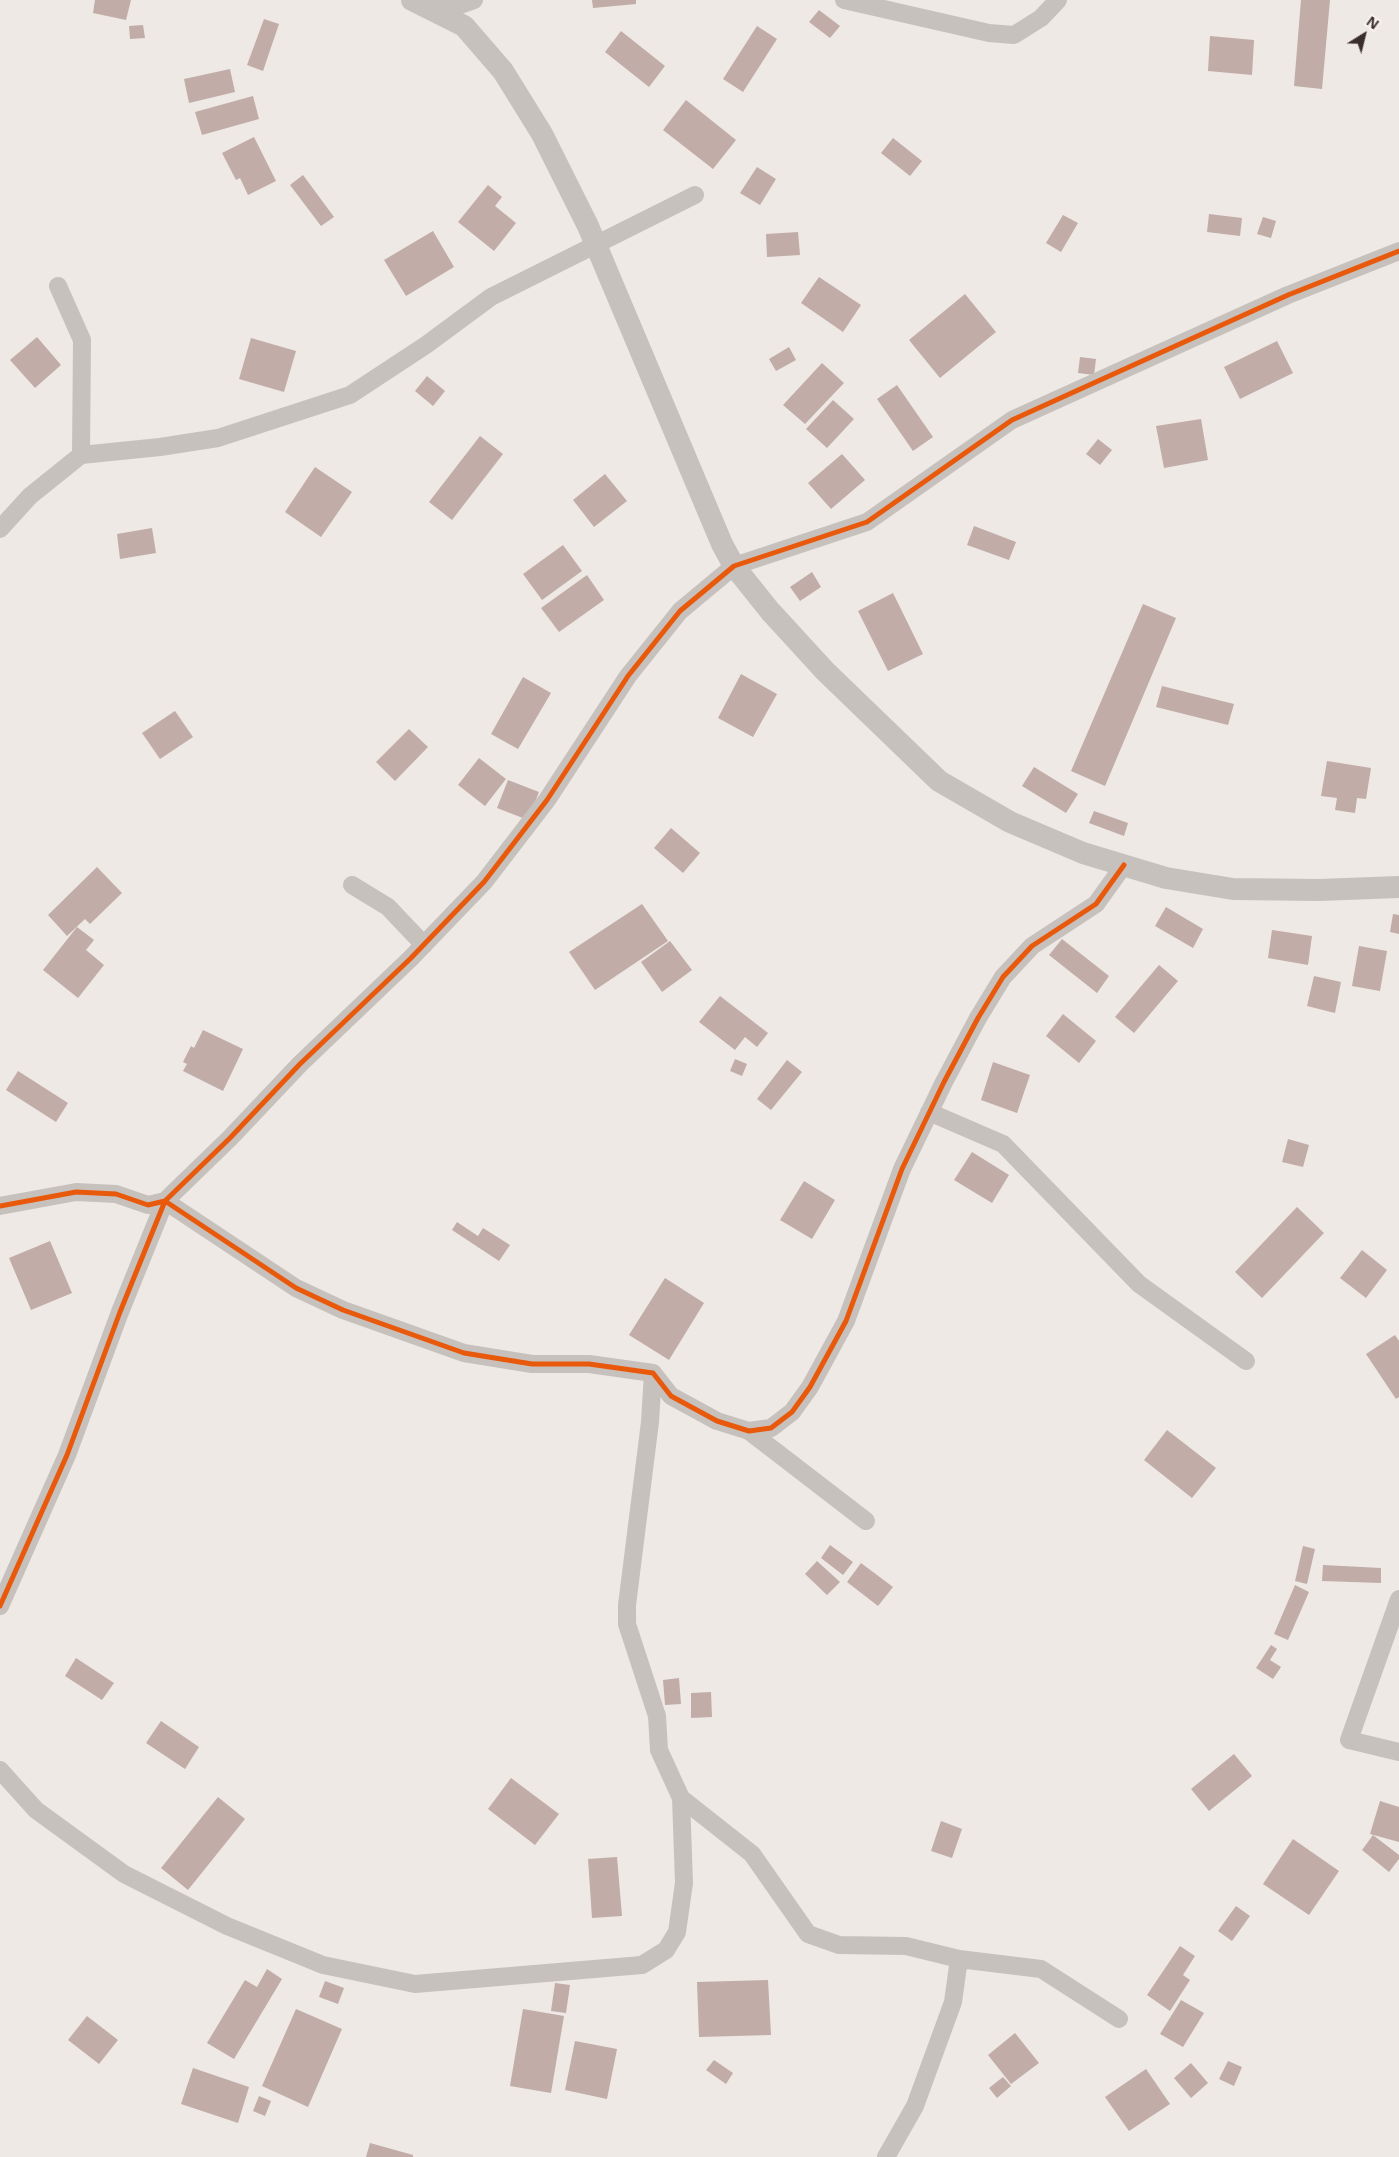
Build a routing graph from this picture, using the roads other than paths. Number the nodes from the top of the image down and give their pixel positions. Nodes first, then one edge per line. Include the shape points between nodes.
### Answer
1 (414, 0) edge
2 (474, 0) edge
3 (844, 0) edge
4 (1058, 0) edge
5 (695, 195) dead end
6 (595, 246) junction
7 (1399, 251) edge
8 (58, 286) dead end
9 (81, 455) junction
10 (0, 529) edge
11 (734, 566) junction
12 (1124, 865) junction
13 (352, 885) dead end
14 (1399, 887) edge
15 (424, 945) junction
16 (929, 1112) junction
17 (165, 1201) junction
18 (0, 1206) edge
19 (1246, 1361) dead end
20 (653, 1373) junction
21 (749, 1431) junction
22 (866, 1521) dead end
23 (1399, 1599) edge
24 (0, 1606) edge
25 (1399, 1752) edge
26 (0, 1770) edge
27 (680, 1798) junction
28 (959, 1959) junction
29 (1119, 2019) dead end
30 (886, 2157) edge

1 - 2 street via 450,9
1 - 6 street via 464,26 503,71 542,134
3 - 4 street via 989,33 1014,35 1041,18
5 - 6 street
6 - 9 street via 491,297 350,395 218,438
6 - 11 street
7 - 11 street via 1288,295 1012,420 867,522
8 - 9 street via 82,340
9 - 10 street via 30,496
11 - 12 street via 825,671 939,781 1010,822 1083,853
11 - 15 street via 680,611 628,676 547,800 490,874
12 - 14 street via 1166,878 1233,889
12 - 16 street via 1096,904 1032,946 1003,977
13 - 15 street via 388,907
15 - 17 street via 300,1064
16 - 19 street via 1003,1144 1139,1284
16 - 21 street via 902,1169 846,1321 810,1387 792,1412 771,1428
17 - 18 street via 148,1205 116,1194 76,1192
17 - 20 street via 296,1288 405,1333 464,1353 532,1364 589,1364
17 - 24 street via 67,1455
20 - 21 street via 671,1396 717,1421
20 - 27 street via 627,1624 657,1716 659,1750
21 - 22 street
23 - 25 street via 1349,1740
26 - 27 street via 36,1810 124,1874 227,1926 323,1965 415,1984 642,1965 666,1950 677,1932 684,1883
27 - 28 street via 752,1854 808,1934 839,1945 906,1946
28 - 29 street via 1041,1969
28 - 30 street via 953,2002 915,2106

